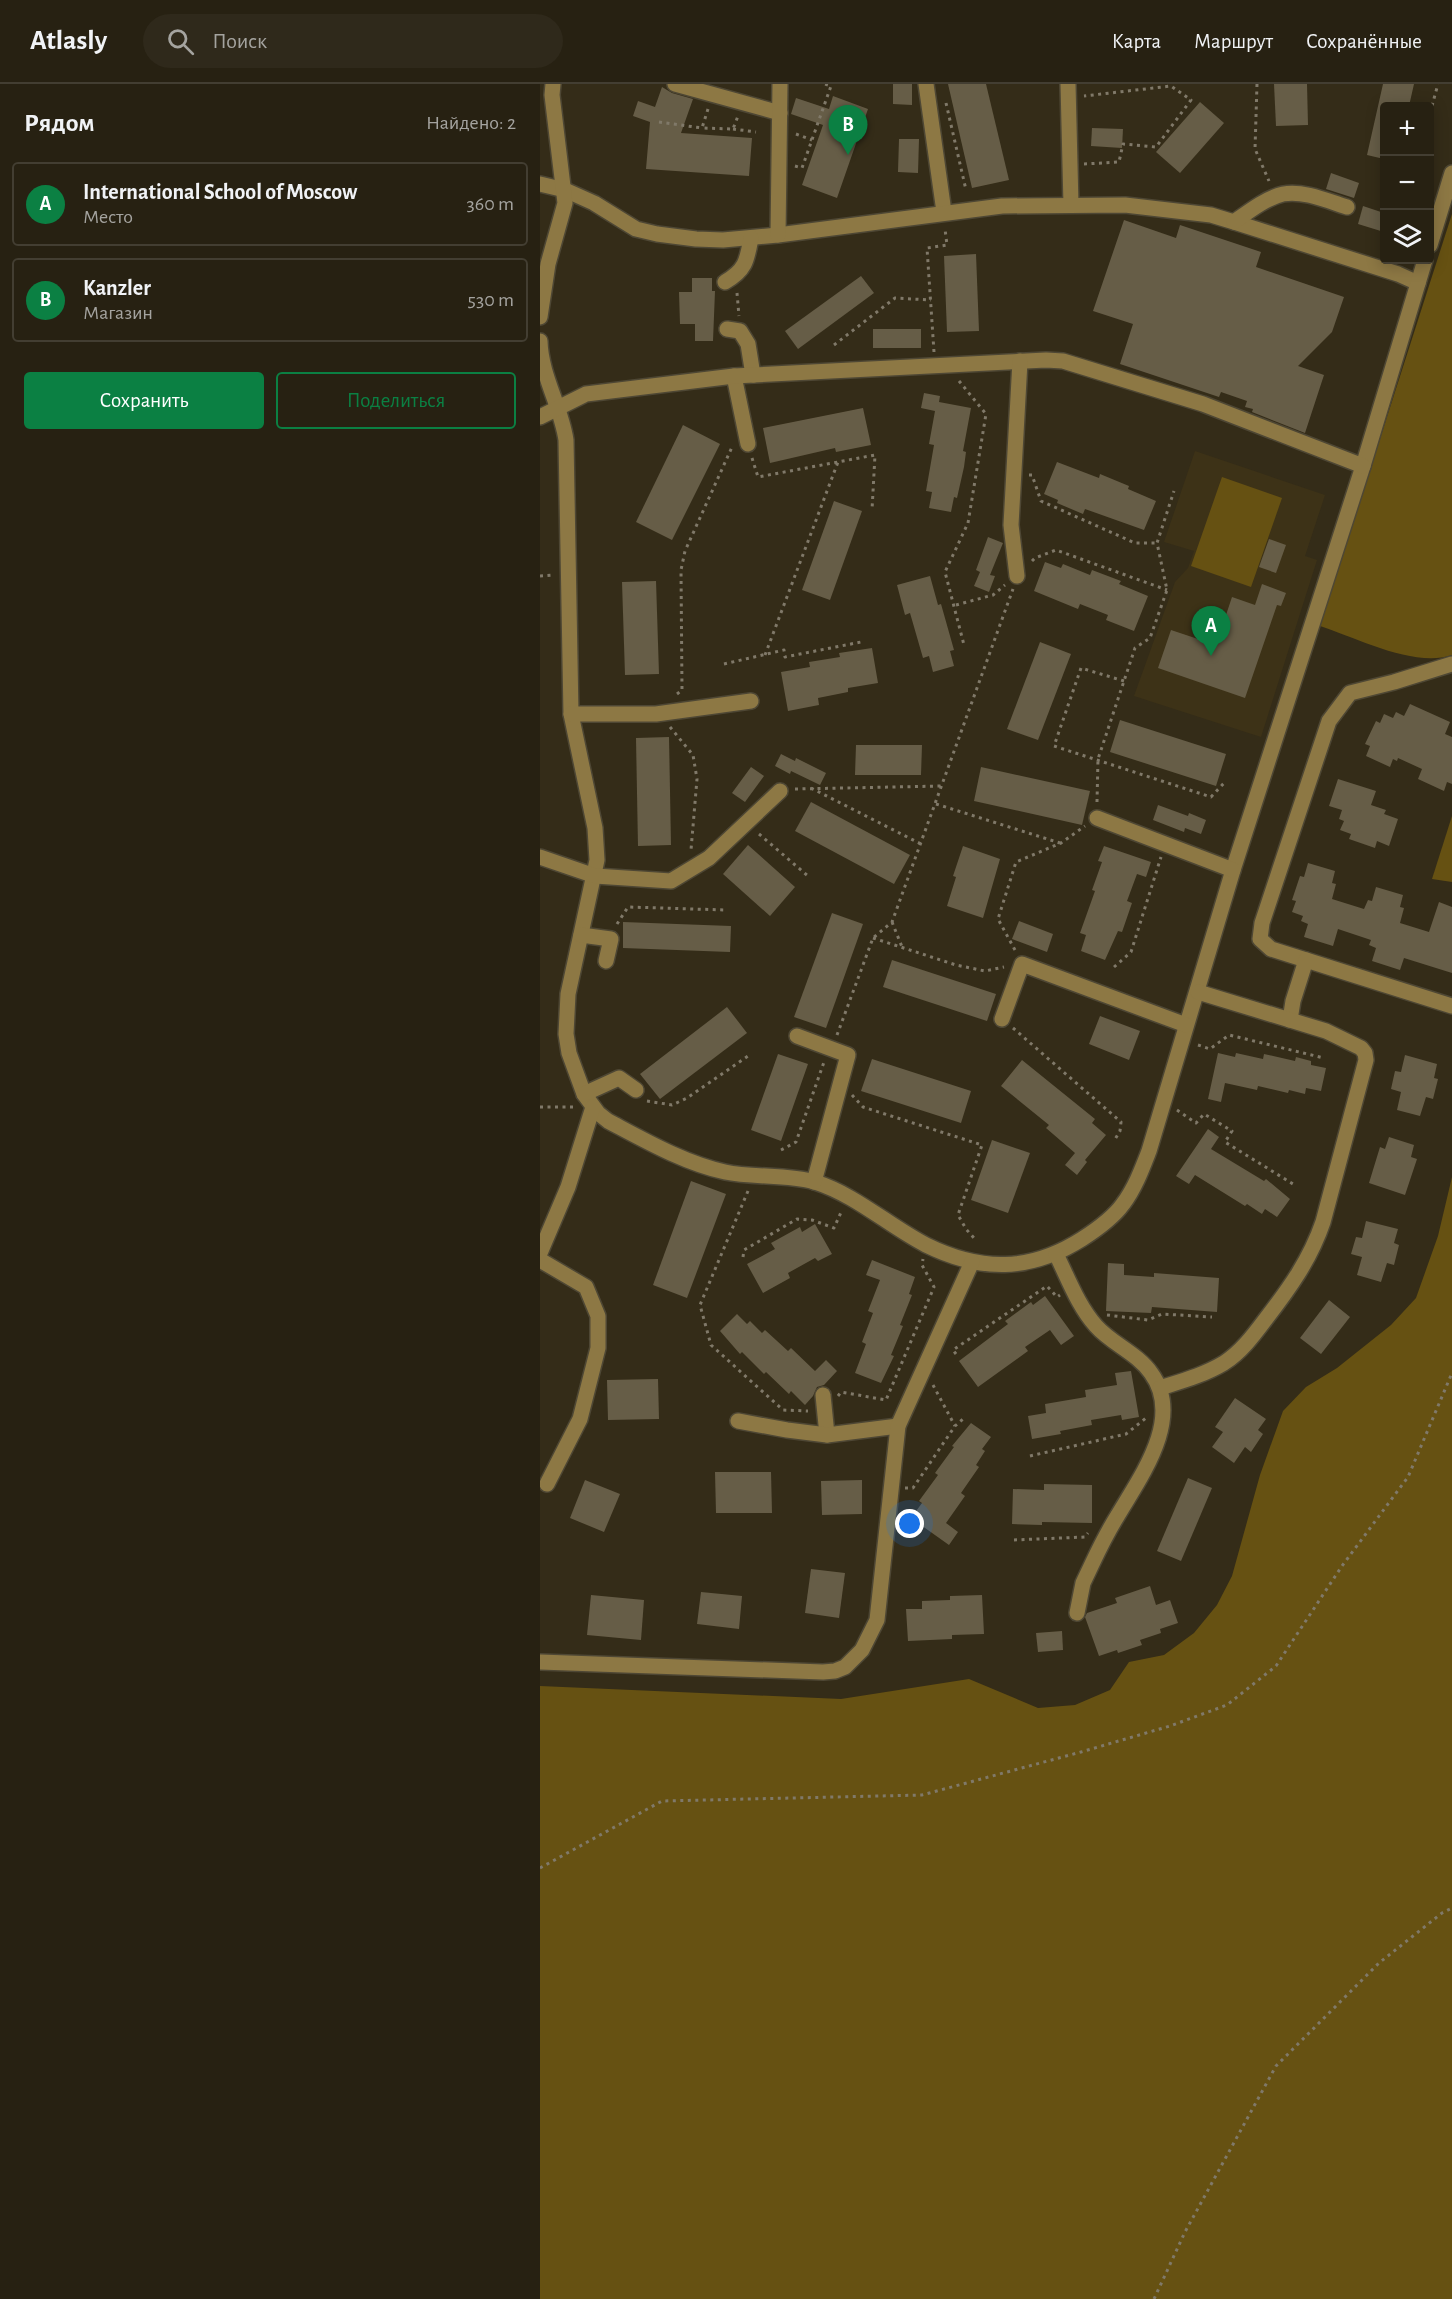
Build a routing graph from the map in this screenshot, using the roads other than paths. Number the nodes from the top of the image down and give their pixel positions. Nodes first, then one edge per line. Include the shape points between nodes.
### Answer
1 (553, 84) edge
2 (675, 84) edge
3 (780, 84) edge
4 (926, 84) edge
5 (1068, 90) edge
6 (780, 113) junction
7 (1452, 173) edge
8 (540, 184) edge
9 (565, 190) junction
10 (1071, 205) junction
11 (1347, 207) dead end
12 (944, 212) junction
13 (1234, 222) junction
14 (1434, 232) edge
15 (778, 236) junction
16 (751, 238) junction
17 (1424, 264) edge
18 (730, 279) road end
19 (1418, 283) junction
20 (540, 317) edge
21 (734, 330) road end
22 (540, 341) edge
23 (1020, 361) junction
24 (753, 375) junction
25 (734, 376) junction
26 (557, 409) junction
27 (540, 417) edge
28 (747, 444) road end
29 (1363, 466) junction
30 (1011, 580) road end
31 (1452, 664) edge
32 (751, 701) dead end
33 (572, 714) junction
34 (780, 791) road end
35 (1097, 818) road end
36 (540, 857) edge
37 (1233, 870) junction
38 (596, 876) junction
39 (581, 935) junction
40 (1306, 960) junction
41 (606, 961) dead end
42 (1198, 992) junction
43 (1452, 1006) edge
44 (1002, 1019) road end
45 (1290, 1020) junction
46 (1184, 1033) junction
47 (797, 1036) dead end
48 (636, 1090) road end
49 (584, 1094) junction
50 (593, 1107) junction
51 (814, 1182) junction
52 (540, 1254) edge
53 (1056, 1254) junction
54 (540, 1260) edge
55 (972, 1262) junction
56 (1161, 1395) junction
57 (824, 1403) road end
58 (738, 1421) dead end
59 (898, 1426) junction
60 (826, 1435) junction
61 (547, 1484) dead end
62 (1077, 1613) dead end
63 (540, 1662) edge

1 - 9 street
2 - 6 street
3 - 6 street
4 - 12 street
5 - 10 street
6 - 15 street
7 - 14 street
8 - 9 street
9 - 16 street via 636,228 657,234 723,240
9 - 20 street via 543,285
10 - 12 street
10 - 13 street via 1187,211
11 - 13 street via 1308,195 1283,194
12 - 15 street
13 - 19 street
15 - 16 street
16 - 18 street via 747,263
17 - 19 street
19 - 29 street
21 - 24 street via 748,344
22 - 26 street
23 - 24 street
23 - 29 street via 1064,361 1203,404
23 - 30 street
24 - 25 street
25 - 26 street via 586,394
25 - 28 street
26 - 27 street
26 - 33 street via 566,440
29 - 37 street
31 - 40 street via 1350,693 1329,721 1260,939 1271,949
32 - 33 street via 667,713
33 - 38 street via 595,828
34 - 38 street via 709,858 671,881
35 - 37 street
36 - 38 street
37 - 42 street
38 - 39 street
39 - 41 street via 611,939
39 - 49 street via 568,994 566,1034 568,1053
40 - 43 street
40 - 45 street
42 - 45 street
42 - 46 street
44 - 46 street via 1022,964
45 - 56 street via 1361,1048 1366,1060 1317,1240 1288,1291 1238,1353
46 - 53 street via 1139,1177 1123,1205 1090,1234
47 - 51 street via 848,1055
48 - 49 street via 619,1078
49 - 50 street
50 - 51 street via 608,1121 695,1163 727,1172
50 - 52 street via 568,1187
51 - 55 street via 848,1197 927,1245
53 - 55 street via 1014,1265
53 - 56 street via 1083,1308 1096,1325 1151,1372
54 - 61 street via 586,1287 598,1316 598,1348 580,1419
55 - 59 street
56 - 62 street via 1162,1418 1154,1450 1083,1583
57 - 60 street
58 - 60 street
59 - 60 street
59 - 63 street via 877,1620 862,1650 845,1667 823,1672

